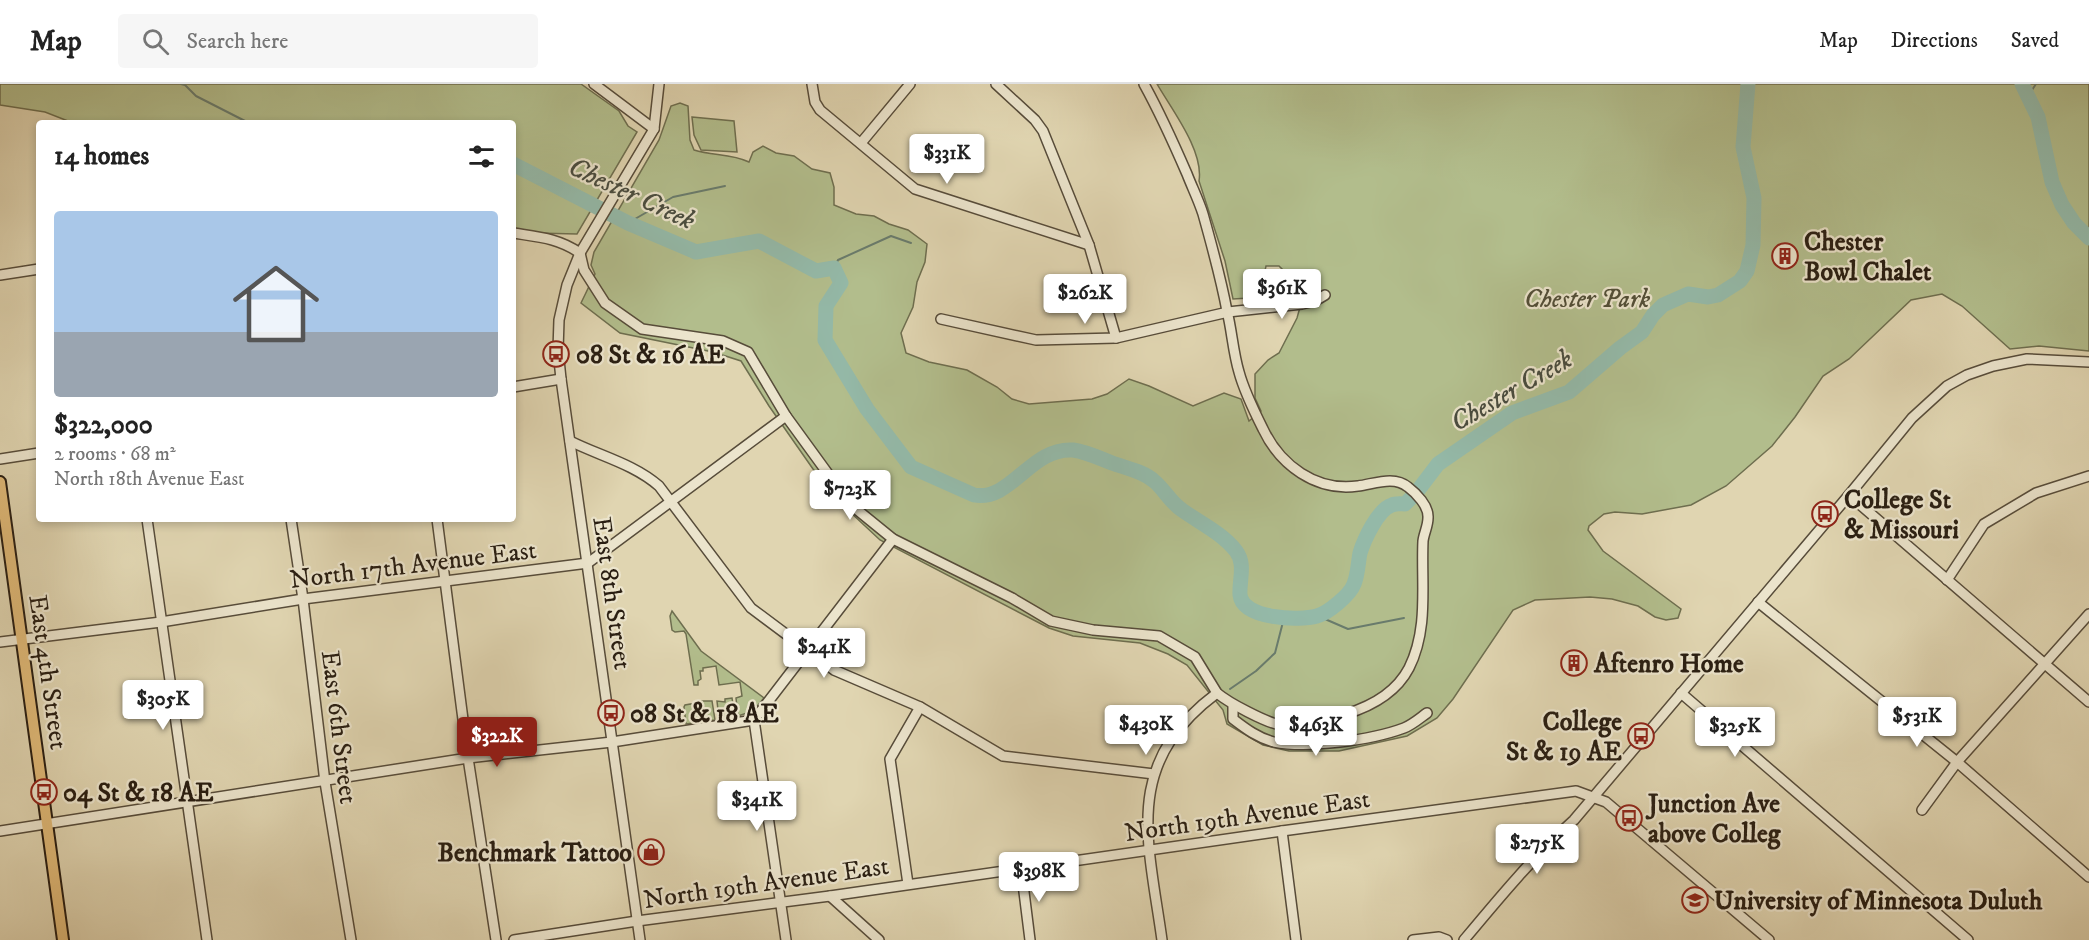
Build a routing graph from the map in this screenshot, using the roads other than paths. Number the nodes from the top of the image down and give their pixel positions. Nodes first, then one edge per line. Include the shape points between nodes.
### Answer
1 (594, 84) edge
2 (659, 84) edge
3 (812, 84) edge
4 (910, 84) edge
5 (996, 84) edge
6 (1144, 84) edge
7 (654, 129) junction
8 (861, 143) junction
9 (516, 234) edge
10 (1089, 244) junction
11 (580, 254) junction
12 (36, 269) edge
13 (0, 275) edge
14 (1325, 295) dead end
15 (1228, 312) junction
16 (941, 319) dead end
17 (1116, 338) junction
18 (2089, 362) edge
19 (561, 379) junction
20 (516, 386) edge
21 (786, 416) junction
22 (570, 441) junction
23 (36, 453) edge
24 (0, 459) edge
25 (2089, 476) edge
26 (0, 482) edge
27 (1849, 495) junction
28 (670, 501) junction
29 (147, 522) edge
30 (291, 522) edge
31 (437, 522) edge
32 (893, 540) junction
33 (588, 563) junction
34 (446, 580) junction
35 (1947, 580) junction
36 (303, 599) junction
37 (1758, 602) junction
38 (2089, 614) edge
39 (161, 622) junction
40 (22, 638) junction
41 (0, 642) edge
42 (807, 651) junction
43 (2045, 664) junction
44 (1217, 693) junction
45 (1681, 693) junction
46 (2089, 702) edge
47 (1233, 705) junction
48 (920, 707) junction
49 (1428, 713) dead end
50 (754, 720) junction
51 (612, 742) junction
52 (468, 758) junction
53 (1957, 762) junction
54 (1154, 774) junction
55 (325, 782) junction
56 (1594, 796) junction
57 (186, 802) junction
58 (1922, 810) dead end
59 (46, 824) junction
60 (0, 831) edge
61 (1282, 831) junction
62 (1150, 850) junction
63 (1021, 868) junction
64 (2089, 877) edge
65 (908, 884) junction
66 (830, 896) junction
67 (781, 902) junction
68 (637, 921) junction
69 (63, 940) edge
70 (207, 940) edge
71 (351, 940) edge
72 (496, 940) edge
73 (514, 940) edge
74 (640, 940) edge
75 (786, 940) edge
76 (879, 940) edge
77 (1030, 940) edge
78 (1162, 940) edge
79 (1296, 940) edge
80 (1413, 940) edge
81 (1447, 940) edge
82 (1464, 940) edge
83 (1769, 940) edge
84 (1968, 940) edge

1 - 7 street
2 - 7 street
3 - 8 street via 820,110
4 - 8 street
5 - 10 street via 1043,131
6 - 15 street via 1202,211
7 - 11 street, East 8th Street
8 - 10 street via 915,189
9 - 11 street via 566,243
10 - 17 street
11 - 19 street, East 8th Street via 559,320
11 - 21 street via 605,303 642,329 723,341 748,352
12 - 13 street
14 - 15 street via 1302,304
15 - 17 street
15 - 47 street via 1239,373 1270,446 1306,477 1329,486 1355,487 1388,480 1403,483 1418,495 1429,517 1423,539 1423,620 1408,669 1384,697 1366,708 1307,725 1281,726
16 - 17 street via 1036,340
18 - 27 street via 2027,359 1993,366 1947,386 1912,418
19 - 20 street
19 - 22 street, East 8th Street
21 - 28 street
21 - 32 street via 850,504
22 - 28 street via 648,476
22 - 33 street, East 8th Street
23 - 24 street
25 - 35 street via 2036,493 1984,524
26 - 40 main road, East 4th Street
27 - 35 street
27 - 37 street
28 - 33 street
28 - 42 street via 751,608
29 - 39 street
30 - 36 street, East 6th Street
31 - 34 street
32 - 42 street
32 - 44 street via 1051,621 1093,630 1159,636 1195,657
33 - 34 street, North 17th Avenue East
33 - 51 street, East 8th Street
34 - 36 street, North 17th Avenue East
34 - 52 street
35 - 43 street
36 - 39 street, North 17th Avenue East
36 - 55 street, East 6th Street
37 - 45 street
37 - 53 street
38 - 43 street
39 - 40 street, North 17th Avenue East
39 - 57 street
40 - 41 street, North 17th Avenue East
40 - 59 main road, East 4th Street
42 - 48 street via 834,670
42 - 50 street
43 - 46 street
43 - 53 street
44 - 47 street
44 - 54 street via 1179,728
45 - 56 street
45 - 84 street
47 - 49 street via 1233,719 1250,732 1274,742 1304,744 1370,737 1405,728
48 - 54 street via 1003,756
48 - 65 street via 890,759
50 - 51 street
50 - 67 street
51 - 52 street
51 - 68 street, East 8th Street
52 - 55 street
52 - 72 street
53 - 58 street
53 - 64 street
54 - 62 street via 1147,817
55 - 57 street
55 - 71 street, East 6th Street
56 - 61 street, North 19th Avenue East via 1576,790
56 - 82 street via 1521,872
56 - 83 street
57 - 59 street
57 - 70 street
59 - 60 street
59 - 69 main road, East 4th Street
61 - 62 street, North 19th Avenue East
61 - 79 street
62 - 63 street, North 19th Avenue East
62 - 78 street
63 - 65 street, North 19th Avenue East
63 - 77 street
65 - 66 street, North 19th Avenue East
66 - 67 street, North 19th Avenue East
66 - 76 street
67 - 68 street, North 19th Avenue East
67 - 75 street
68 - 73 street, North 19th Avenue East
68 - 74 street, East 8th Street
80 - 81 street

